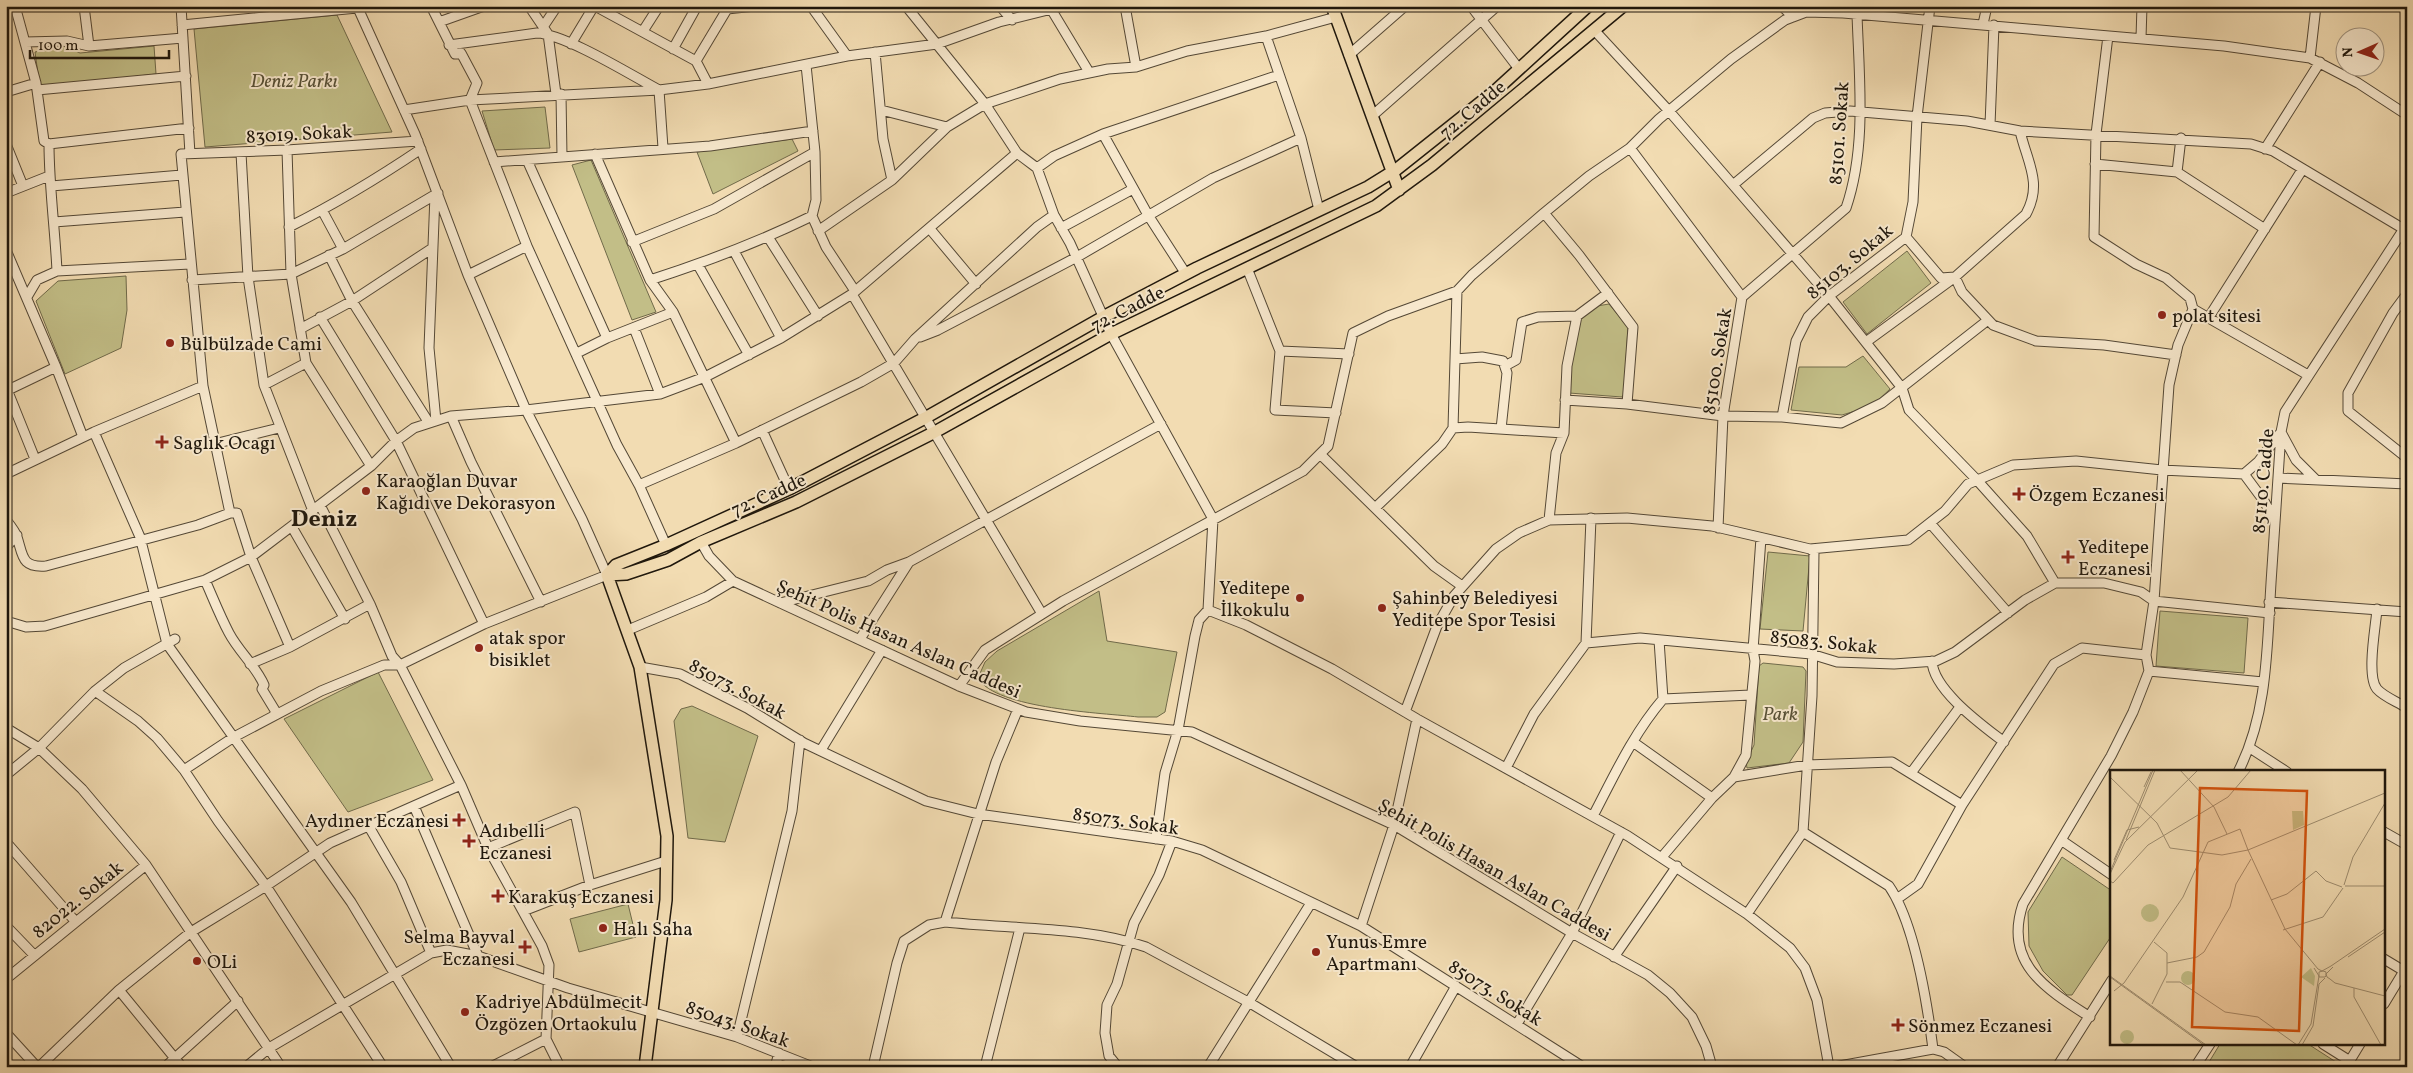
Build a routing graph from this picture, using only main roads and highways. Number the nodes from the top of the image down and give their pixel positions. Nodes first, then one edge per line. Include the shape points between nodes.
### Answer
1 (1588, 6) edge
2 (1623, 6) edge
3 (1334, 12) edge
4 (1392, 172) junction
5 (1399, 190) junction
6 (607, 575) junction
7 (646, 1067) edge

1 - 4 main road via 1495,91
2 - 5 main road, 72. Cadde
3 - 4 main road
4 - 5 main road
4 - 6 main road via 1368,187 1105,316 925,418 789,489 616,565
5 - 6 main road, 72. Cadde via 1376,206 1111,334 933,433 796,502 701,542 668,560 626,574
6 - 7 main road via 640,667 667,836 666,900

